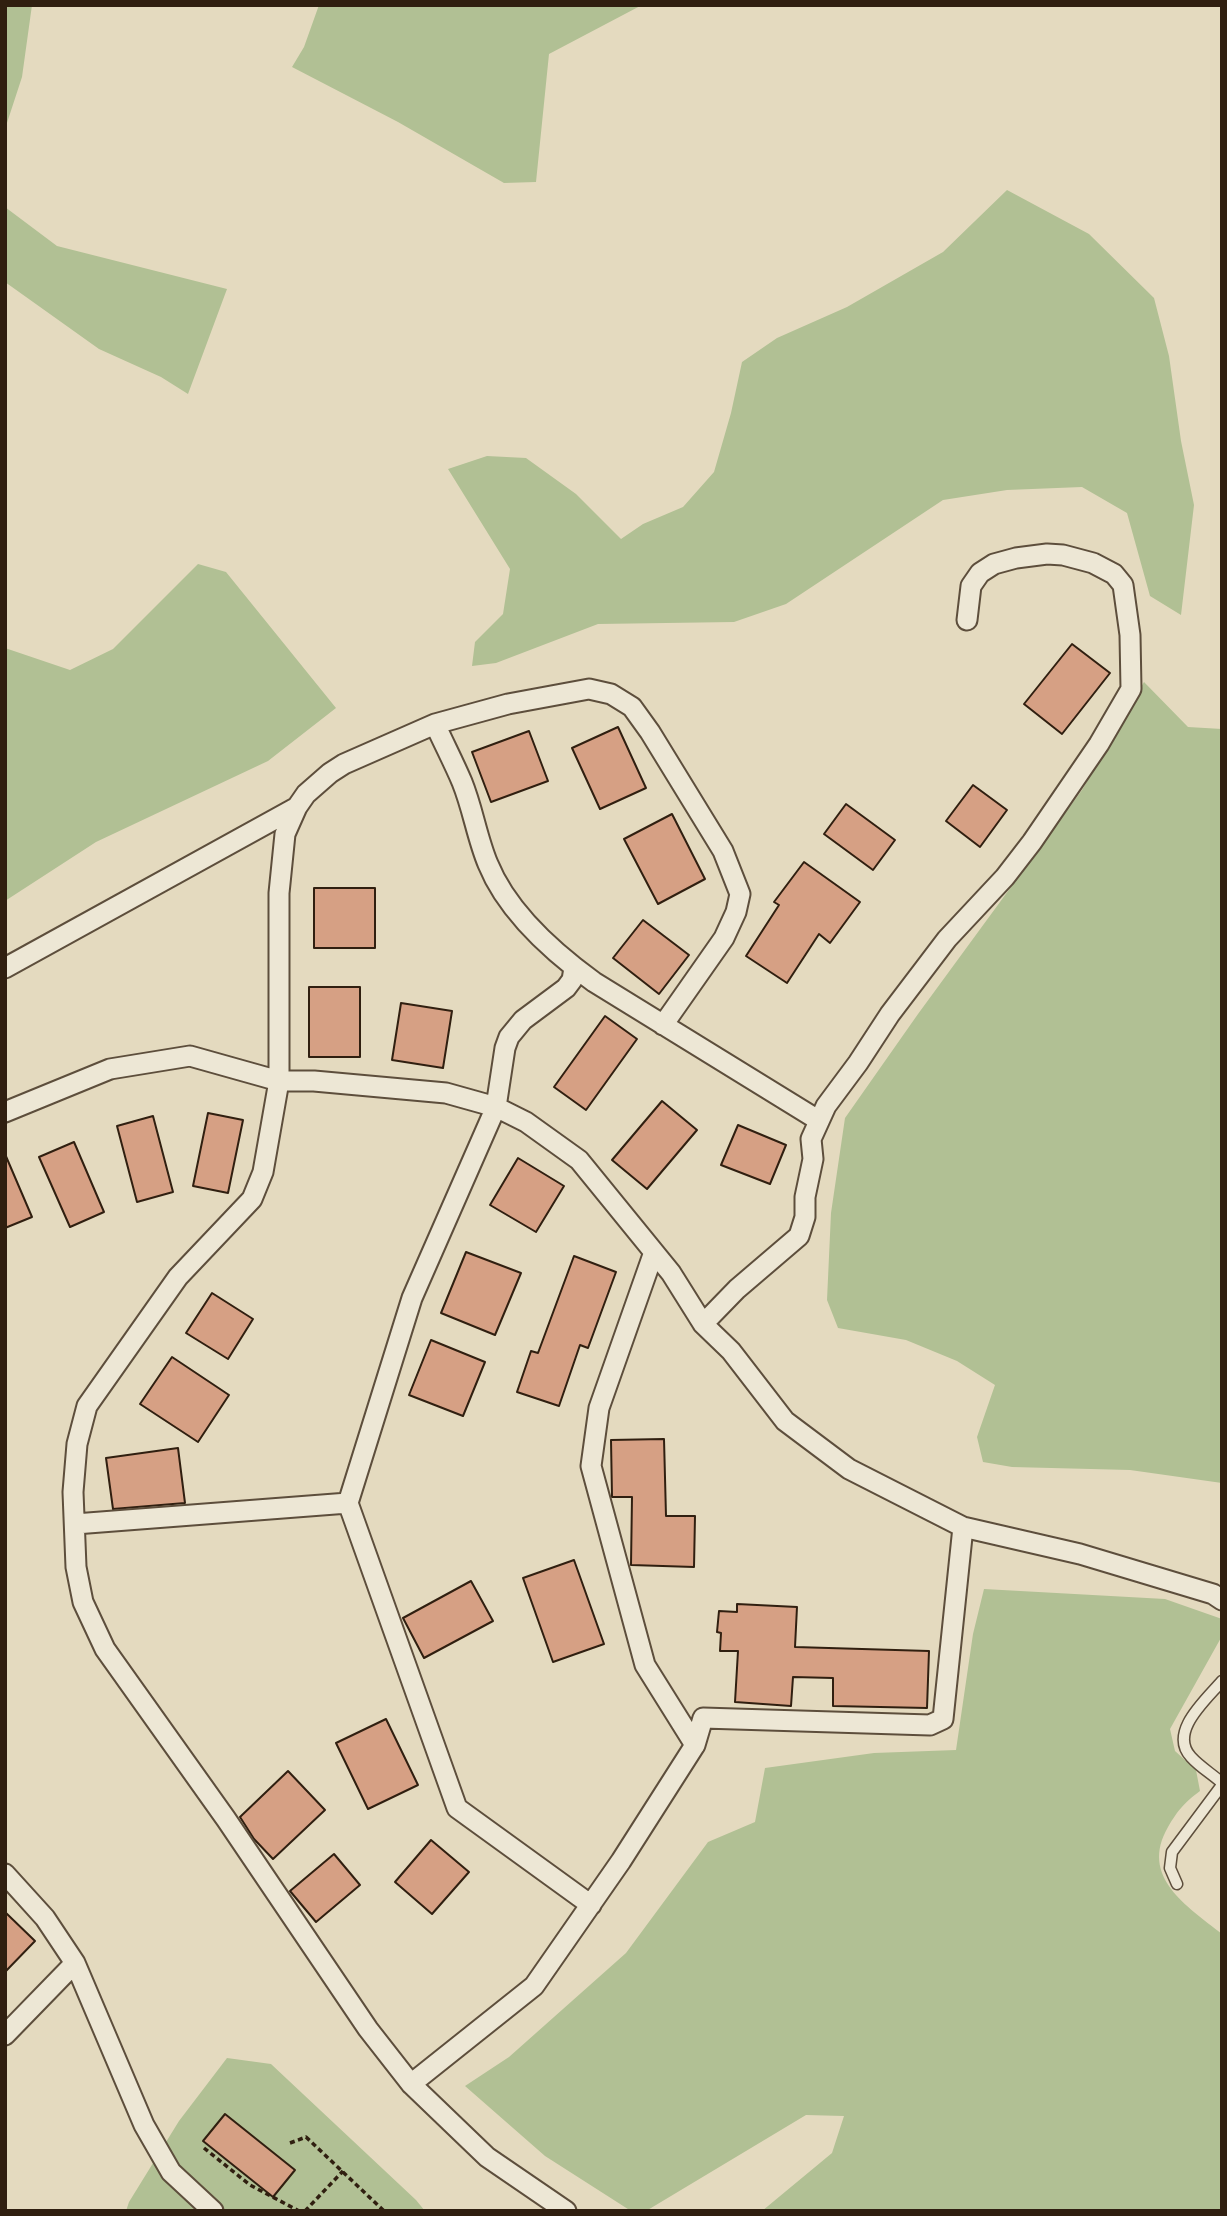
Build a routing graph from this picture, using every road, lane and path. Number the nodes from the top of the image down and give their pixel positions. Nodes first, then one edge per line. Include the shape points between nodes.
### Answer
1 (967, 620) dead end
2 (435, 724) junction
3 (297, 807) junction
4 (5, 968) edge
5 (574, 968) junction
6 (663, 1025) junction
7 (279, 1081) junction
8 (496, 1107) junction
9 (5, 1112) edge
10 (818, 1120) junction
11 (654, 1252) junction
12 (704, 1324) junction
13 (348, 1503) junction
14 (75, 1524) junction
15 (963, 1527) junction
16 (1222, 1600) edge
17 (1222, 1681) edge
18 (695, 1745) junction
19 (1222, 1784) edge
20 (5, 1874) edge
21 (1177, 1884) dead end
22 (591, 1905) junction
23 (75, 1963) junction
24 (5, 2035) edge
25 (411, 2084) junction
26 (290, 2143) dead end
27 (204, 2148) dead end
28 (343, 2171) junction
29 (213, 2211) edge
30 (299, 2211) edge
31 (305, 2211) edge
32 (384, 2211) edge
33 (566, 2211) edge

1 - 10 street via 971,586 993,564 1047,554 1093,563 1114,574 1123,585 1131,689 1032,842 939,950
2 - 3 street via 344,764 316,783
2 - 5 street via 463,783 488,865 537,934
2 - 6 street via 589,689 632,706 723,851 740,894 724,938
3 - 4 street
3 - 7 street via 285,834 279,893
5 - 6 street
5 - 8 street via 566,988 523,1020 509,1037
6 - 10 street
7 - 8 street via 446,1093
7 - 9 street via 190,1056 110,1069
7 - 14 street via 263,1172 252,1199 178,1277 87,1406 77,1444
8 - 11 street via 526,1122 579,1160
8 - 13 street via 412,1298
10 - 12 street via 811,1139 813,1159 799,1236
11 - 12 street
11 - 18 street via 598,1408 591,1466 645,1665
12 - 15 street via 785,1421 849,1469
13 - 14 street
13 - 22 street via 457,1808
14 - 25 street via 83,1601 105,1649 368,2029
15 - 16 street via 1080,1554
15 - 18 street via 943,1719 930,1725 703,1718
17 - 19 lane via 1186,1725 1184,1737 1190,1756
18 - 22 street
19 - 21 lane via 1172,1852 1170,1868
20 - 23 street via 46,1918
22 - 25 street via 534,1986
23 - 24 street
23 - 29 street via 144,2125 171,2172
25 - 33 street via 487,2157
26 - 28 path via 306,2137
27 - 30 path via 250,2185
28 - 31 path
28 - 32 path

